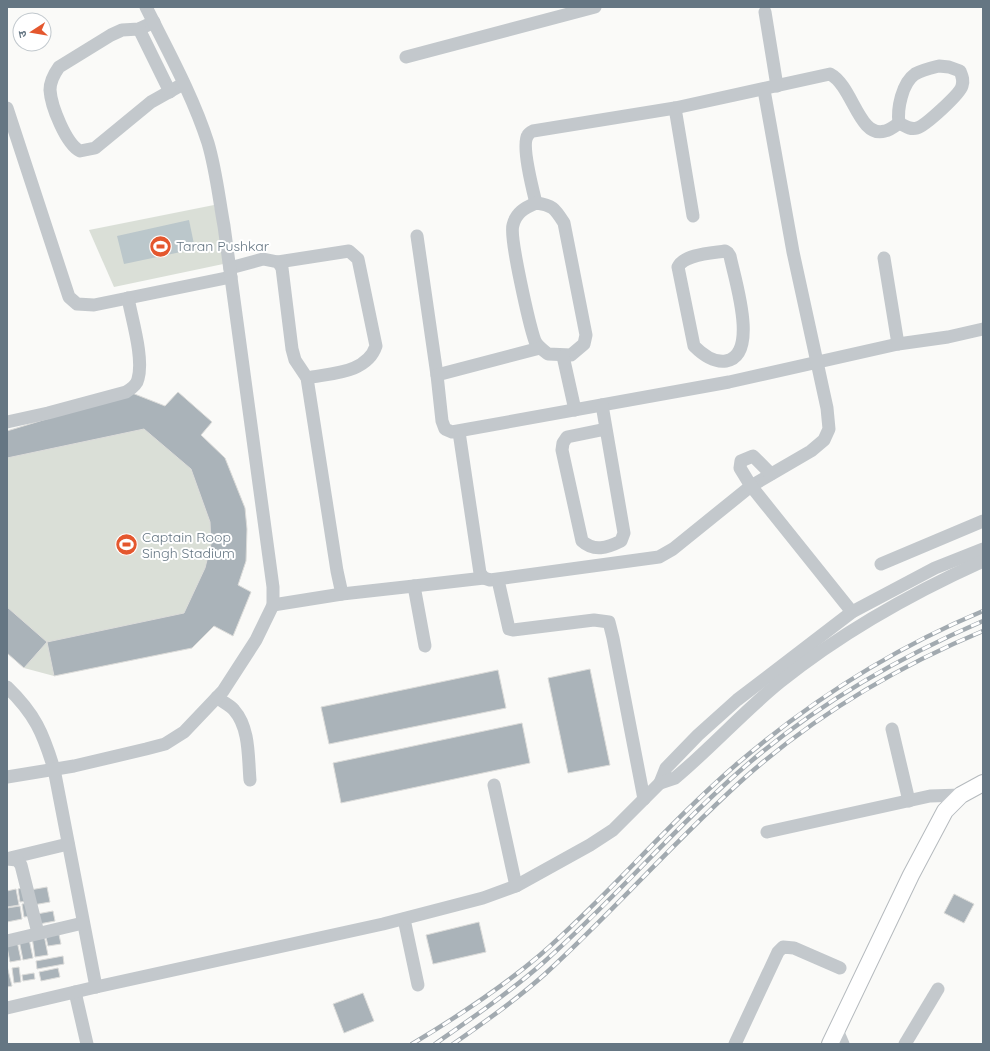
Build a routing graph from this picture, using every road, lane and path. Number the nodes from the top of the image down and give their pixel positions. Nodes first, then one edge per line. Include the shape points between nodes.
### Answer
1 (146, 7) edge
2 (595, 7) edge
3 (765, 12) dead end
4 (154, 22) junction
5 (139, 29) junction
6 (406, 57) dead end
7 (183, 84) junction
8 (770, 88) junction
9 (170, 92) junction
10 (7, 108) edge
11 (675, 108) junction
12 (899, 123) junction
13 (10, 126) edge
14 (536, 203) junction
15 (693, 216) dead end
16 (417, 236) dead end
17 (884, 258) dead end
18 (278, 262) junction
19 (231, 273) junction
20 (128, 298) junction
21 (983, 329) edge
22 (898, 344) junction
23 (540, 348) junction
24 (563, 356) junction
25 (726, 361) junction
26 (817, 361) junction
27 (438, 375) junction
28 (307, 378) junction
29 (729, 382) junction
30 (602, 405) junction
31 (575, 410) junction
32 (7, 422) edge
33 (606, 429) junction
34 (459, 432) junction
35 (771, 474) junction
36 (751, 486) junction
37 (983, 521) edge
38 (983, 548) edge
39 (983, 561) edge
40 (881, 564) dead end
41 (484, 578) junction
42 (498, 580) junction
43 (414, 586) junction
44 (342, 594) junction
45 (273, 605) junction
46 (852, 612) junction
47 (425, 646) dead end
48 (7, 687) edge
49 (217, 698) junction
50 (892, 729) dead end
51 (54, 769) junction
52 (7, 777) edge
53 (250, 780) dead end
54 (660, 783) junction
55 (983, 783) edge
56 (494, 785) dead end
57 (961, 795) junction
58 (644, 799) junction
59 (909, 801) junction
60 (767, 832) dead end
61 (68, 844) junction
62 (9, 858) edge
63 (516, 886) junction
64 (404, 919) junction
65 (83, 923) junction
66 (38, 933) junction
67 (7, 941) edge
68 (840, 968) dead end
69 (418, 986) dead end
70 (96, 987) junction
71 (938, 989) dead end
72 (75, 992) junction
73 (7, 1008) edge
74 (840, 1037) edge
75 (734, 1043) edge
76 (87, 1044) edge
77 (830, 1044) edge
78 (905, 1044) edge

1 - 4 street
2 - 6 street
3 - 8 street
4 - 5 street
4 - 7 street
5 - 9 street
5 - 9 street via 122,30 111,35 59,67 54,73 50,89 61,125 74,148 80,151 95,148 151,102
7 - 9 street
7 - 19 street via 208,143
8 - 11 street
8 - 12 street via 830,74 844,85 865,125 871,130 886,131
8 - 26 street via 793,252
10 - 13 street
11 - 14 street via 533,131 528,135 526,142 528,167
11 - 15 street
12 - 12 street via 909,128 918,128 925,124 962,88 964,81 960,71 939,66 914,75 903,94 898,112
13 - 20 street via 69,297 77,304 85,306
14 - 23 street via 524,208 512,226 513,247 535,342
14 - 24 street via 549,205 557,211 564,223 585,326 584,344 571,355
16 - 27 street
17 - 22 street
18 - 19 street via 263,259
18 - 28 street via 282,268 292,349 295,360
18 - 28 street via 349,251 358,259 376,346 372,356 354,368
19 - 20 street
19 - 45 street via 273,587
20 - 32 street via 140,367 135,385 126,392
21 - 22 street
22 - 26 street
23 - 24 street via 548,354
23 - 27 street
24 - 31 street
25 - 25 street via 715,360 702,354 694,346 678,267 682,260 725,251 730,256 745,330 742,346 733,358
25 - 29 street
26 - 29 street
26 - 35 street via 827,408 828,429 824,440 811,451
27 - 34 street via 442,421 445,429
28 - 44 street
29 - 30 street
30 - 31 street
30 - 33 street
31 - 34 street
33 - 33 street via 624,533 621,541 597,549 588,547 582,541 562,450 567,437
34 - 41 street via 480,573
35 - 36 street
35 - 36 street via 753,456 741,461 740,468
36 - 42 street via 673,549 659,557
36 - 46 street
37 - 40 street
38 - 46 street via 935,568
39 - 54 street via 906,598 857,626 780,682 675,778
41 - 42 street
41 - 43 street
42 - 58 street via 510,629 594,620 609,622
43 - 44 street
43 - 47 street
44 - 45 street
45 - 49 street via 256,640
46 - 54 street via 737,700 666,768
48 - 51 street via 34,716
49 - 51 street via 184,732 165,744
49 - 53 street via 235,711 242,724 246,737
50 - 59 street
51 - 52 street
51 - 61 street
54 - 58 street
55 - 57 main road
56 - 63 street
57 - 59 street via 930,796
57 - 74 main road via 945,811 911,875
58 - 63 street via 613,830
59 - 60 street
61 - 62 street
61 - 65 street
62 - 66 street via 17,860 21,865
63 - 64 street via 483,898
64 - 69 street
64 - 70 street
65 - 66 street
65 - 70 street
66 - 67 street
68 - 75 street via 794,948 784,947 778,952
70 - 72 street
71 - 78 street
72 - 73 street
72 - 76 street
74 - 77 main road

